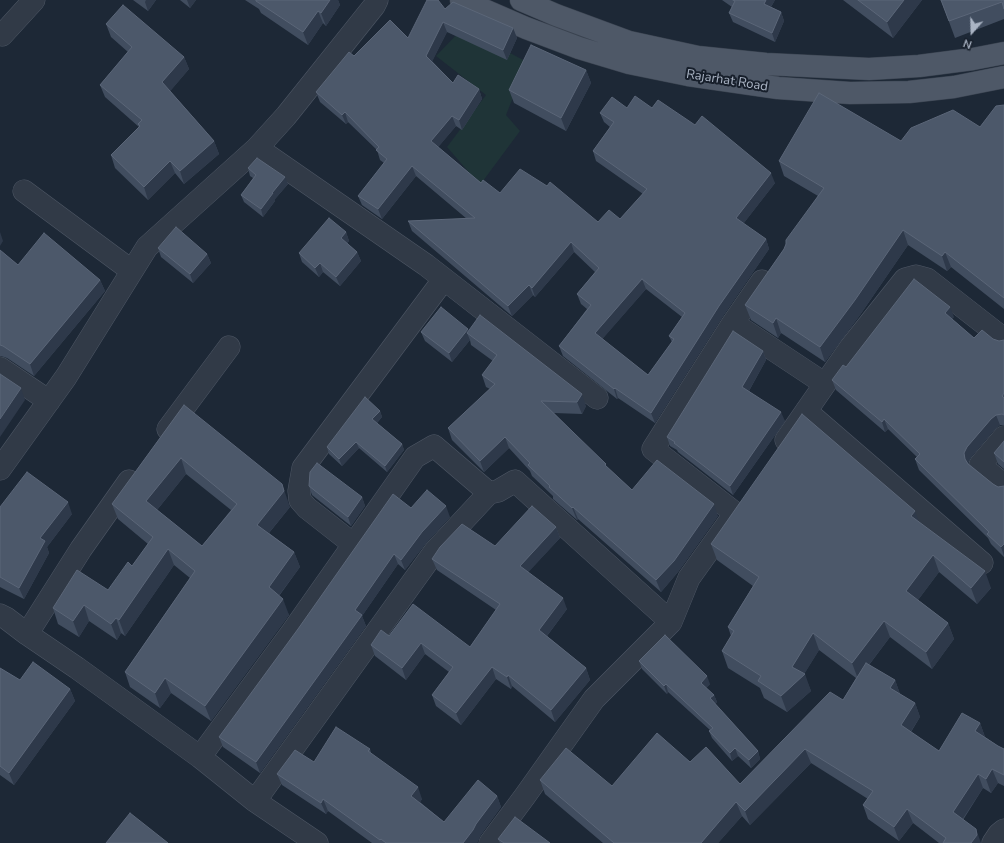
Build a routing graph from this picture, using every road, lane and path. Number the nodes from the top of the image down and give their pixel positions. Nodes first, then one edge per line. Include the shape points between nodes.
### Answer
1 (34, 0) edge
2 (377, 0) edge
3 (460, 0) edge
4 (521, 0) edge
5 (2, 35) dead end
6 (1004, 53) edge
7 (1004, 77) edge
8 (257, 148) junction
9 (24, 191) dead end
10 (775, 263) edge
11 (132, 271) junction
12 (444, 278) junction
13 (734, 323) junction
14 (1004, 339) edge
15 (229, 347) dead end
16 (0, 368) edge
17 (825, 384) junction
18 (597, 398) dead end
19 (49, 401) junction
20 (806, 411) junction
21 (1004, 437) edge
22 (155, 446) edge
23 (776, 456) edge
24 (141, 465) edge
25 (0, 469) edge
26 (1004, 484) edge
27 (489, 493) junction
28 (353, 544) junction
29 (982, 563) dead end
30 (0, 615) edge
31 (671, 622) junction
32 (27, 634) junction
33 (200, 757) junction
34 (255, 801) junction
35 (1004, 830) edge
36 (317, 843) edge
37 (490, 843) edge
38 (993, 843) edge

1 - 5 street
2 - 8 street via 286,116
3 - 7 main road, Rajarhat Road via 579,48 630,63 763,86 850,94 909,92 954,87
4 - 6 main road, Rajarhat Road via 629,42 698,57 766,64 869,69 919,66
8 - 11 street via 147,247
8 - 12 street
9 - 11 street
10 - 13 street
11 - 19 street
12 - 18 street
12 - 28 street via 303,468 300,500
13 - 17 street
13 - 31 street via 653,449 740,507 690,578
14 - 17 street via 927,279 916,276 905,279
15 - 22 street
16 - 19 street
17 - 20 street
19 - 25 street
20 - 23 street
20 - 29 street
21 - 26 street via 980,466
24 - 32 street via 80,549
27 - 28 street via 434,446 415,457
27 - 31 street via 515,481
27 - 34 street via 434,550
28 - 33 street
30 - 32 street
31 - 37 street via 594,699
32 - 33 street
33 - 34 street
34 - 36 street
35 - 38 street

